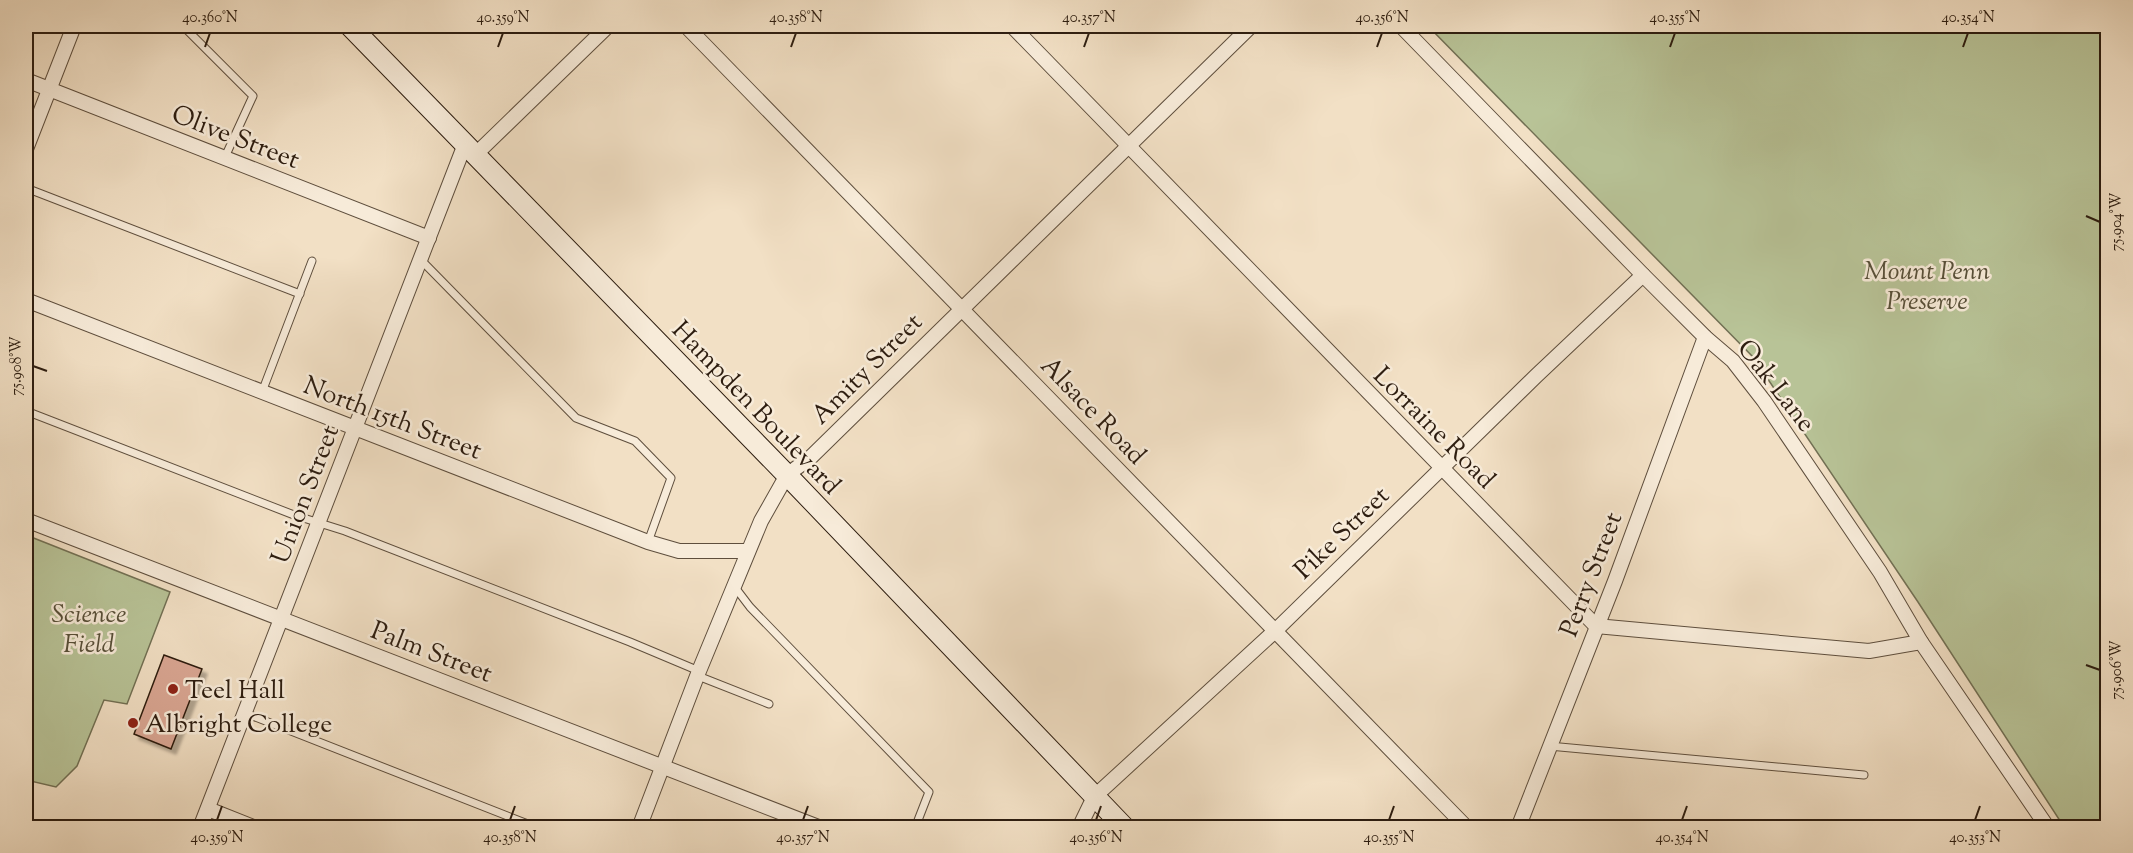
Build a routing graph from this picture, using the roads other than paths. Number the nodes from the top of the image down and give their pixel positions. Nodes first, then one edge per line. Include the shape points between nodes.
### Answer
1 (74, 26) edge
2 (183, 26) edge
3 (350, 26) edge
4 (608, 26) edge
5 (686, 26) edge
6 (1012, 26) edge
7 (1251, 26) edge
8 (1401, 26) edge
9 (26, 80) edge
10 (49, 89) junction
11 (1128, 146) junction
12 (26, 149) edge
13 (470, 150) junction
14 (225, 158) junction
15 (26, 188) edge
16 (429, 238) junction
17 (421, 260) junction
18 (312, 261) dead end
19 (1643, 275) junction
20 (300, 294) junction
21 (26, 300) edge
22 (961, 308) junction
23 (1705, 337) junction
24 (262, 392) junction
25 (26, 411) edge
26 (356, 428) junction
27 (1442, 468) junction
28 (787, 476) junction
29 (26, 520) edge
30 (319, 523) junction
31 (648, 542) junction
32 (748, 551) junction
33 (733, 586) junction
34 (282, 618) junction
35 (1596, 626) junction
36 (1275, 631) junction
37 (1922, 642) junction
38 (698, 674) junction
39 (769, 704) dead end
40 (245, 713) junction
41 (1550, 746) junction
42 (663, 766) junction
43 (1864, 775) dead end
44 (1094, 797) junction
45 (208, 809) junction
46 (200, 828) edge
47 (256, 828) edge
48 (538, 828) edge
49 (639, 828) edge
50 (821, 828) edge
51 (915, 828) edge
52 (1079, 828) edge
53 (1125, 828) edge
54 (1467, 828) edge
55 (1518, 828) edge
56 (2048, 828) edge

1 - 10 street
2 - 14 lane via 253,96
3 - 13 main road, Hampden Boulevard
4 - 13 street, Union Street
5 - 22 street, Alsace Road
6 - 11 street, Lorraine Road
7 - 11 street, Amity Street
8 - 19 street, Oak Lane
9 - 10 street, Olive Street
10 - 12 street
10 - 14 street, Olive Street
11 - 22 street, Amity Street
11 - 27 street, Lorraine Road
13 - 16 street, Union Street
13 - 28 main road, Hampden Boulevard
14 - 16 street, Olive Street
15 - 20 lane
16 - 17 street, Union Street
17 - 26 street, Union Street
17 - 31 lane via 576,418 635,441 671,478
18 - 20 lane
19 - 23 street, Oak Lane
19 - 27 street, Pike Street
20 - 24 lane
21 - 24 street, North 15th Street
22 - 28 street, Amity Street via 811,457
22 - 36 street, Alsace Road
23 - 35 street, Perry Street
23 - 37 street, Oak Lane via 1733,362 1764,401 1880,572
24 - 26 street, North 15th Street
25 - 30 lane
26 - 30 street, Union Street
26 - 31 street, North 15th Street
27 - 35 street, Lorraine Road
27 - 36 street, Pike Street
28 - 32 street, Amity Street
28 - 44 main road, Hampden Boulevard
29 - 34 street, Palm Street
30 - 34 street, Union Street
30 - 38 lane via 619,637
31 - 32 street, North 15th Street via 679,551
32 - 33 street, Amity Street
33 - 38 street, Amity Street
33 - 51 lane via 928,792
34 - 40 street, Union Street
34 - 42 street, Palm Street
35 - 37 street via 1869,651
35 - 41 street, Perry Street
36 - 44 street, Pike Street
36 - 54 street, Alsace Road
37 - 56 street, Oak Lane
38 - 39 lane
38 - 42 street, Amity Street
40 - 45 street, Union Street
40 - 48 lane
41 - 43 lane
41 - 55 street, Perry Street
42 - 49 street, Amity Street
42 - 50 street, Palm Street
44 - 52 street, Pike Street
44 - 53 main road, Hampden Boulevard
45 - 46 street, Union Street
45 - 47 street

